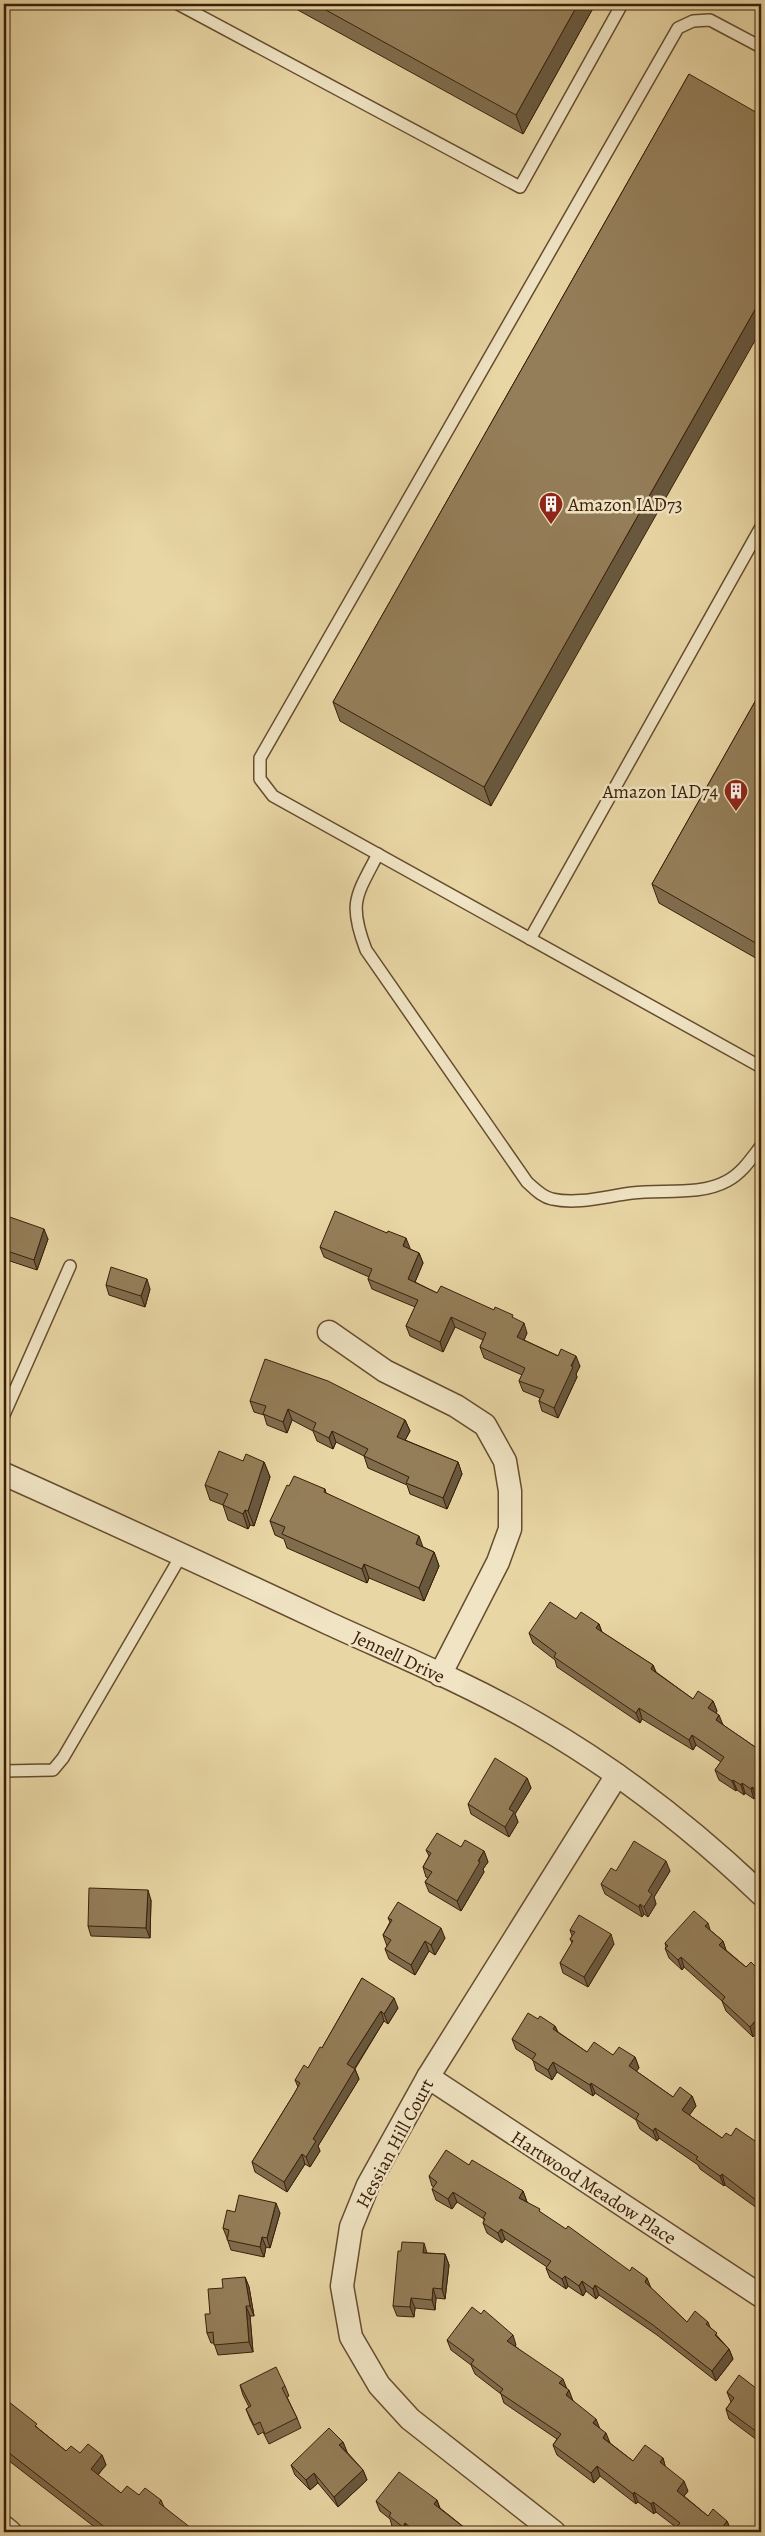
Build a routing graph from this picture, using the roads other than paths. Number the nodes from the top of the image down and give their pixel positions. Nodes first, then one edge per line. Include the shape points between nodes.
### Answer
1 (178, 4) edge
2 (622, 4) edge
3 (761, 47) edge
4 (761, 527) edge
5 (378, 854) junction
6 (530, 939) junction
7 (761, 1067) edge
8 (761, 1146) edge
9 (70, 1266) dead end
10 (329, 1332) dead end
11 (4, 1415) edge
12 (4, 1474) edge
13 (182, 1554) junction
14 (440, 1675) junction
15 (4, 1770) edge
16 (617, 1775) junction
17 (761, 1894) edge
18 (428, 2077) junction
19 (761, 2296) edge
20 (4, 2528) edge
21 (10, 2532) edge
22 (554, 2532) edge

1 - 2 lane via 520,187
3 - 5 lane via 710,20 693,21 678,28 260,758 260,779 273,796
4 - 6 lane
5 - 6 lane
5 - 8 lane via 361,886 354,908 357,928 366,950 527,1182 545,1197 555,1200 601,1199 632,1193 699,1189 725,1182 739,1173
6 - 7 lane
9 - 11 lane
10 - 14 street via 385,1371 456,1406 485,1426 506,1461 510,1529 498,1562
12 - 13 street, Jennell Drive
13 - 14 street, Jennell Drive
13 - 15 lane via 63,1758 53,1770
14 - 16 street, Jennell Drive via 538,1724
16 - 17 street, Jennell Drive via 668,1811
16 - 18 street, Hessian Hill Court
18 - 19 street, Hartwood Meadow Place
18 - 22 street, Hessian Hill Court via 368,2185 351,2227 342,2286 351,2337 379,2385 410,2419
20 - 21 street

